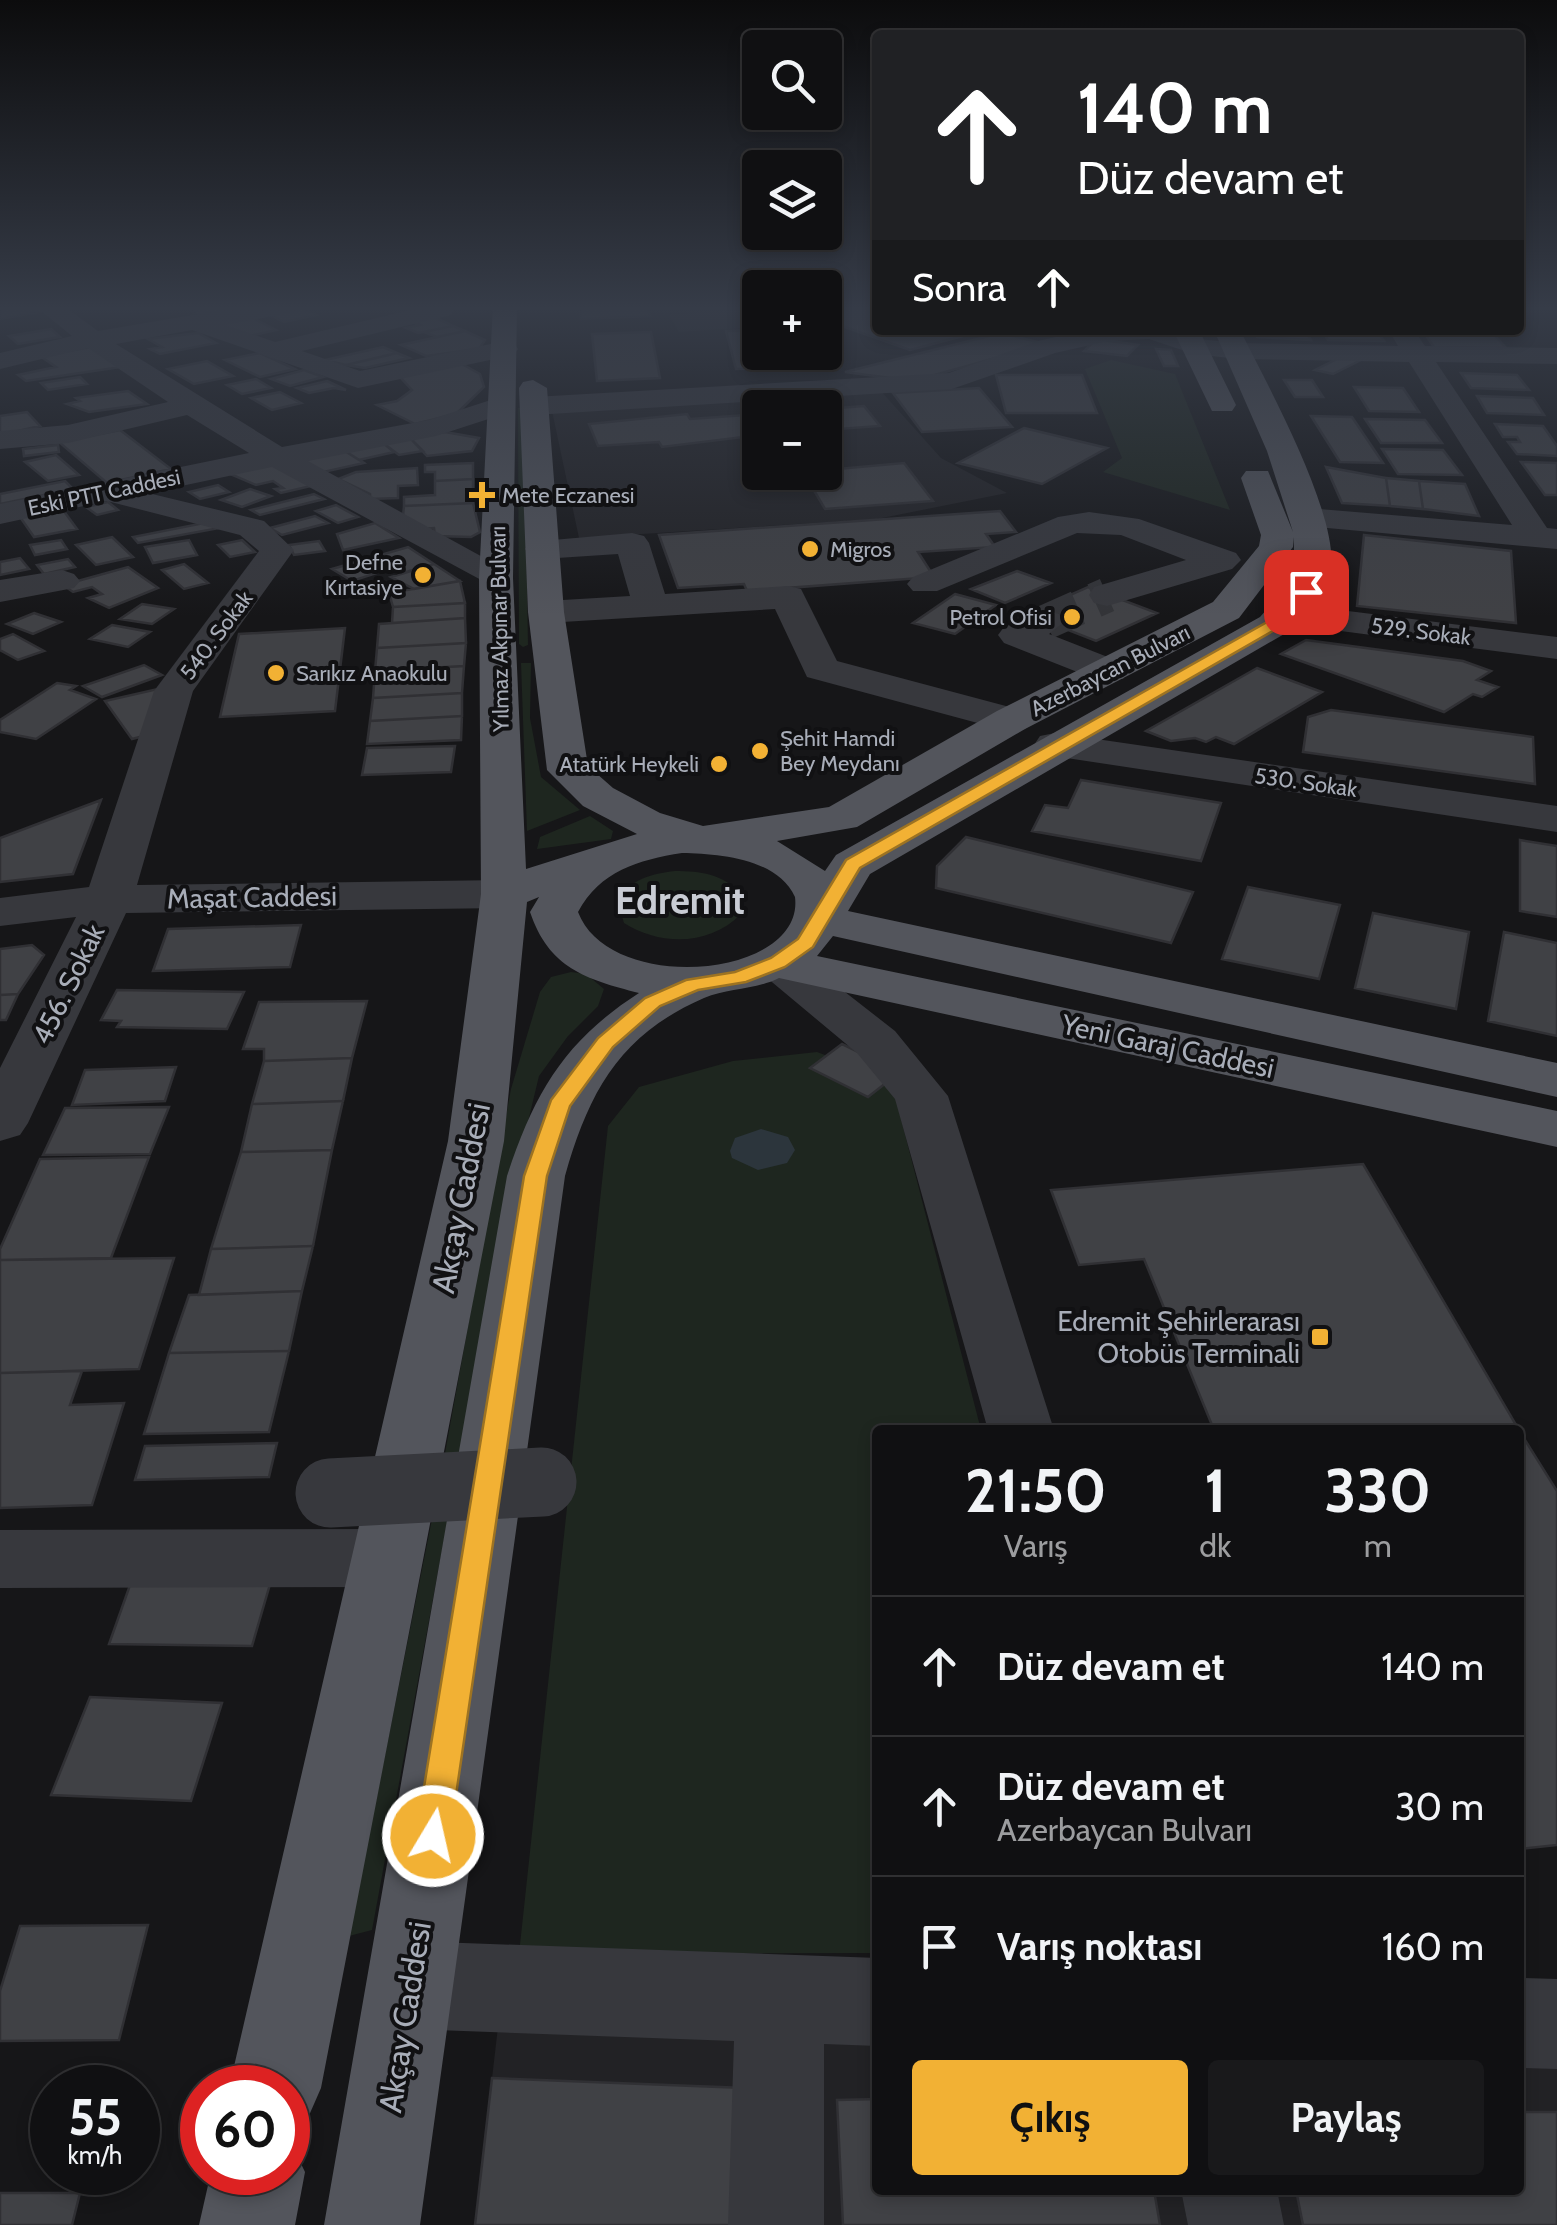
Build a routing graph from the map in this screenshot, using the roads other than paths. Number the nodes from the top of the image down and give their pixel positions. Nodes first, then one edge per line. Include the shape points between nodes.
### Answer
1 (42, 409) edge
2 (176, 409) edge
3 (199, 409) edge
4 (505, 409) edge
5 (517, 409) edge
6 (517, 409) edge
7 (1234, 409) edge
8 (1248, 409) edge
9 (1455, 409) edge
10 (68, 434) junction
11 (0, 440) edge
12 (275, 457) junction
13 (107, 492) junction
14 (1110, 493) dead end
15 (0, 514) edge
16 (1307, 518) junction
17 (1179, 525) junction
18 (1546, 538) edge
19 (1276, 547) junction
20 (542, 549) junction
21 (1220, 562) junction
22 (496, 578) junction
23 (62, 581) dead end
24 (925, 584) dead end
25 (0, 591) edge
26 (1107, 594) tunnel mouth
27 (651, 606) junction
28 (546, 612) junction
29 (1284, 614) junction
30 (1046, 622) tunnel mouth
31 (1557, 648) edge
32 (1109, 672) junction
33 (1012, 720) junction
34 (1055, 745) junction
35 (1557, 819) edge
36 (702, 840) junction
37 (622, 850) junction
38 (504, 894) junction
39 (109, 899) junction
40 (0, 912) edge
41 (819, 919) junction
42 (574, 952) junction
43 (778, 963) junction
44 (693, 984) junction
45 (1557, 1080) edge
46 (0, 1123) edge
47 (1557, 1129) edge
48 (1020, 1425) edge
49 (542, 1482) dead end
50 (330, 1493) dead end
51 (386, 1558) junction
52 (0, 1559) edge
53 (410, 1986) junction
54 (780, 1998) junction
55 (872, 2002) edge
56 (1524, 2023) edge
57 (1557, 2024) edge
58 (280, 2065) edge
59 (253, 2195) edge
60 (1230, 2195) edge
61 (247, 2225) edge
62 (372, 2225) edge
63 (776, 2225) edge
64 (1236, 2225) edge

1 - 10 street
2 - 10 street
3 - 12 street
4 - 12 street, Eski PTT Caddesi
5 - 20 main road, Yılmaz Akpınar Bulvarı
6 - 22 main road, Yılmaz Akpınar Bulvarı
7 - 19 main road via 1278,535
8 - 16 main road, Azerbaycan Bulvarı
9 - 18 street
10 - 11 street
12 - 13 street, Eski PTT Caddesi
12 - 22 street
13 - 15 street, Eski PTT Caddesi
13 - 39 street, 540. Sokak via 252,528 277,550 174,691
14 - 17 street via 1098,499
16 - 18 street
16 - 29 main road, Azerbaycan Bulvarı via 1315,566 1306,592
17 - 21 street
17 - 24 street via 1080,522
19 - 21 street
19 - 32 main road, Azerbaycan Bulvarı via 1226,610
20 - 27 street via 632,543
20 - 28 main road, Yılmaz Akpınar Bulvarı
21 - 26 street
22 - 38 main road, Yılmaz Akpınar Bulvarı
23 - 25 street
27 - 28 street
27 - 33 street via 788,597 821,668
28 - 36 main road, Yılmaz Akpınar Bulvarı via 568,770 598,798 644,822
29 - 31 street, 529. Sokak
29 - 34 main road, Azerbaycan Bulvarı
30 - 32 street via 1017,635
32 - 33 main road, Azerbaycan Bulvarı
33 - 36 main road, Azerbaycan Bulvarı via 841,818
34 - 35 street, 530. Sokak
34 - 41 main road, Azerbaycan Bulvarı via 852,864
36 - 37 main road
36 - 41 main road via 759,850 802,873 818,895
37 - 38 main road
37 - 42 main road via 589,864 566,884 554,907 556,930
38 - 39 street, Maşat Caddesi
38 - 42 main road
38 - 51 main road, Akçay Caddesi via 476,1141
39 - 40 street, Maşat Caddesi
39 - 46 street, 456. Sokak
41 - 43 main road via 806,942
41 - 45 main road, Yeni Garaj Caddesi
42 - 44 main road via 632,978
43 - 44 main road
43 - 47 main road, Yeni Garaj Caddesi
43 - 48 street via 876,1042 921,1096
44 - 53 main road, Akçay Caddesi via 652,1002 606,1043 559,1105 536,1176
49 - 50 street, bridge
51 - 52 street
51 - 58 main road, Akçay Caddesi
53 - 54 street
53 - 62 main road, Akçay Caddesi
54 - 55 street
54 - 63 street
56 - 57 street
59 - 61 main road
60 - 64 street

